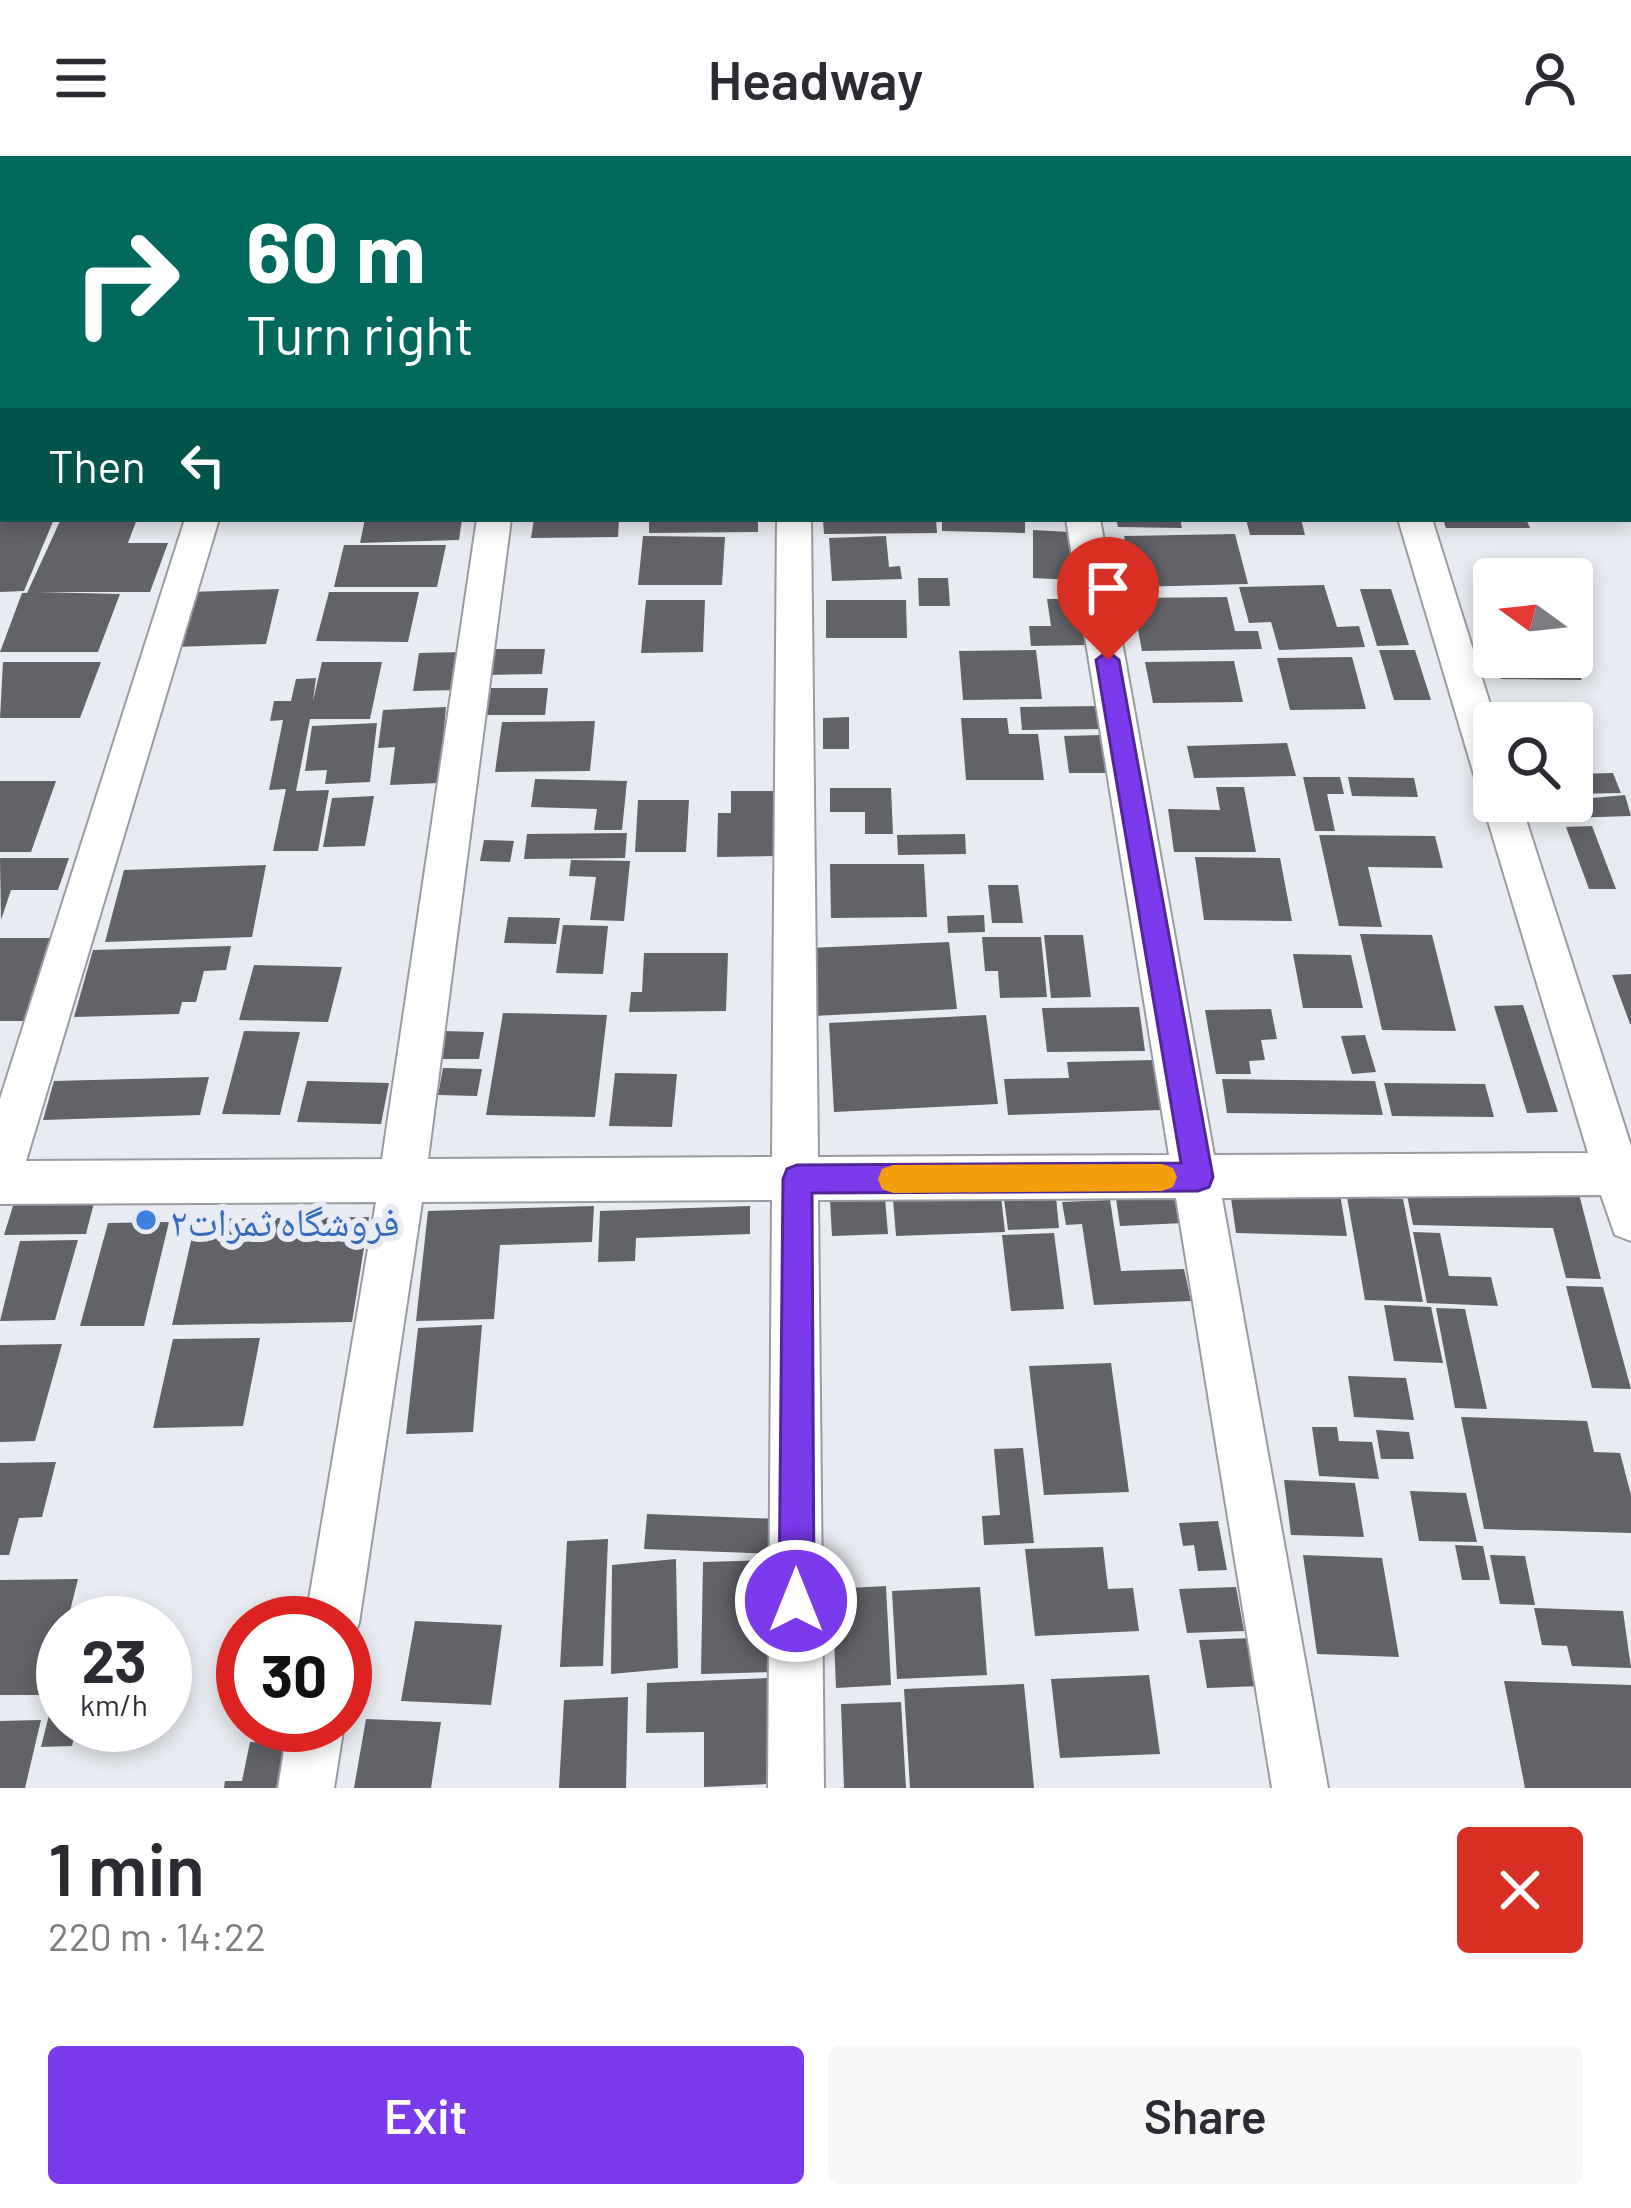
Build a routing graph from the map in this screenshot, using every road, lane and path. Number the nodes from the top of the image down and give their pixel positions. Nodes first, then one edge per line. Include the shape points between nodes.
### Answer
1 (344, 156) edge
2 (518, 156) edge
3 (201, 522) edge
4 (494, 522) edge
5 (794, 522) edge
6 (1084, 522) edge
7 (1416, 522) edge
8 (1473, 709) edge
9 (1508, 822) edge
10 (0, 1172) edge
11 (1623, 1175) edge
12 (1198, 1177) junction
13 (797, 1179) junction
14 (402, 1181) junction
15 (0, 1183) edge
16 (1631, 1219) edge
17 (336, 1596) edge
18 (312, 1752) edge
19 (306, 1788) edge
20 (796, 1788) edge
21 (1300, 1788) edge

1 - 2 street
3 - 10 street
4 - 14 street
5 - 13 street
6 - 12 street
7 - 8 street
9 - 11 street
11 - 12 street
11 - 16 street
12 - 13 street
12 - 21 street
13 - 14 street
13 - 20 street
14 - 15 street
14 - 17 street
18 - 19 street

